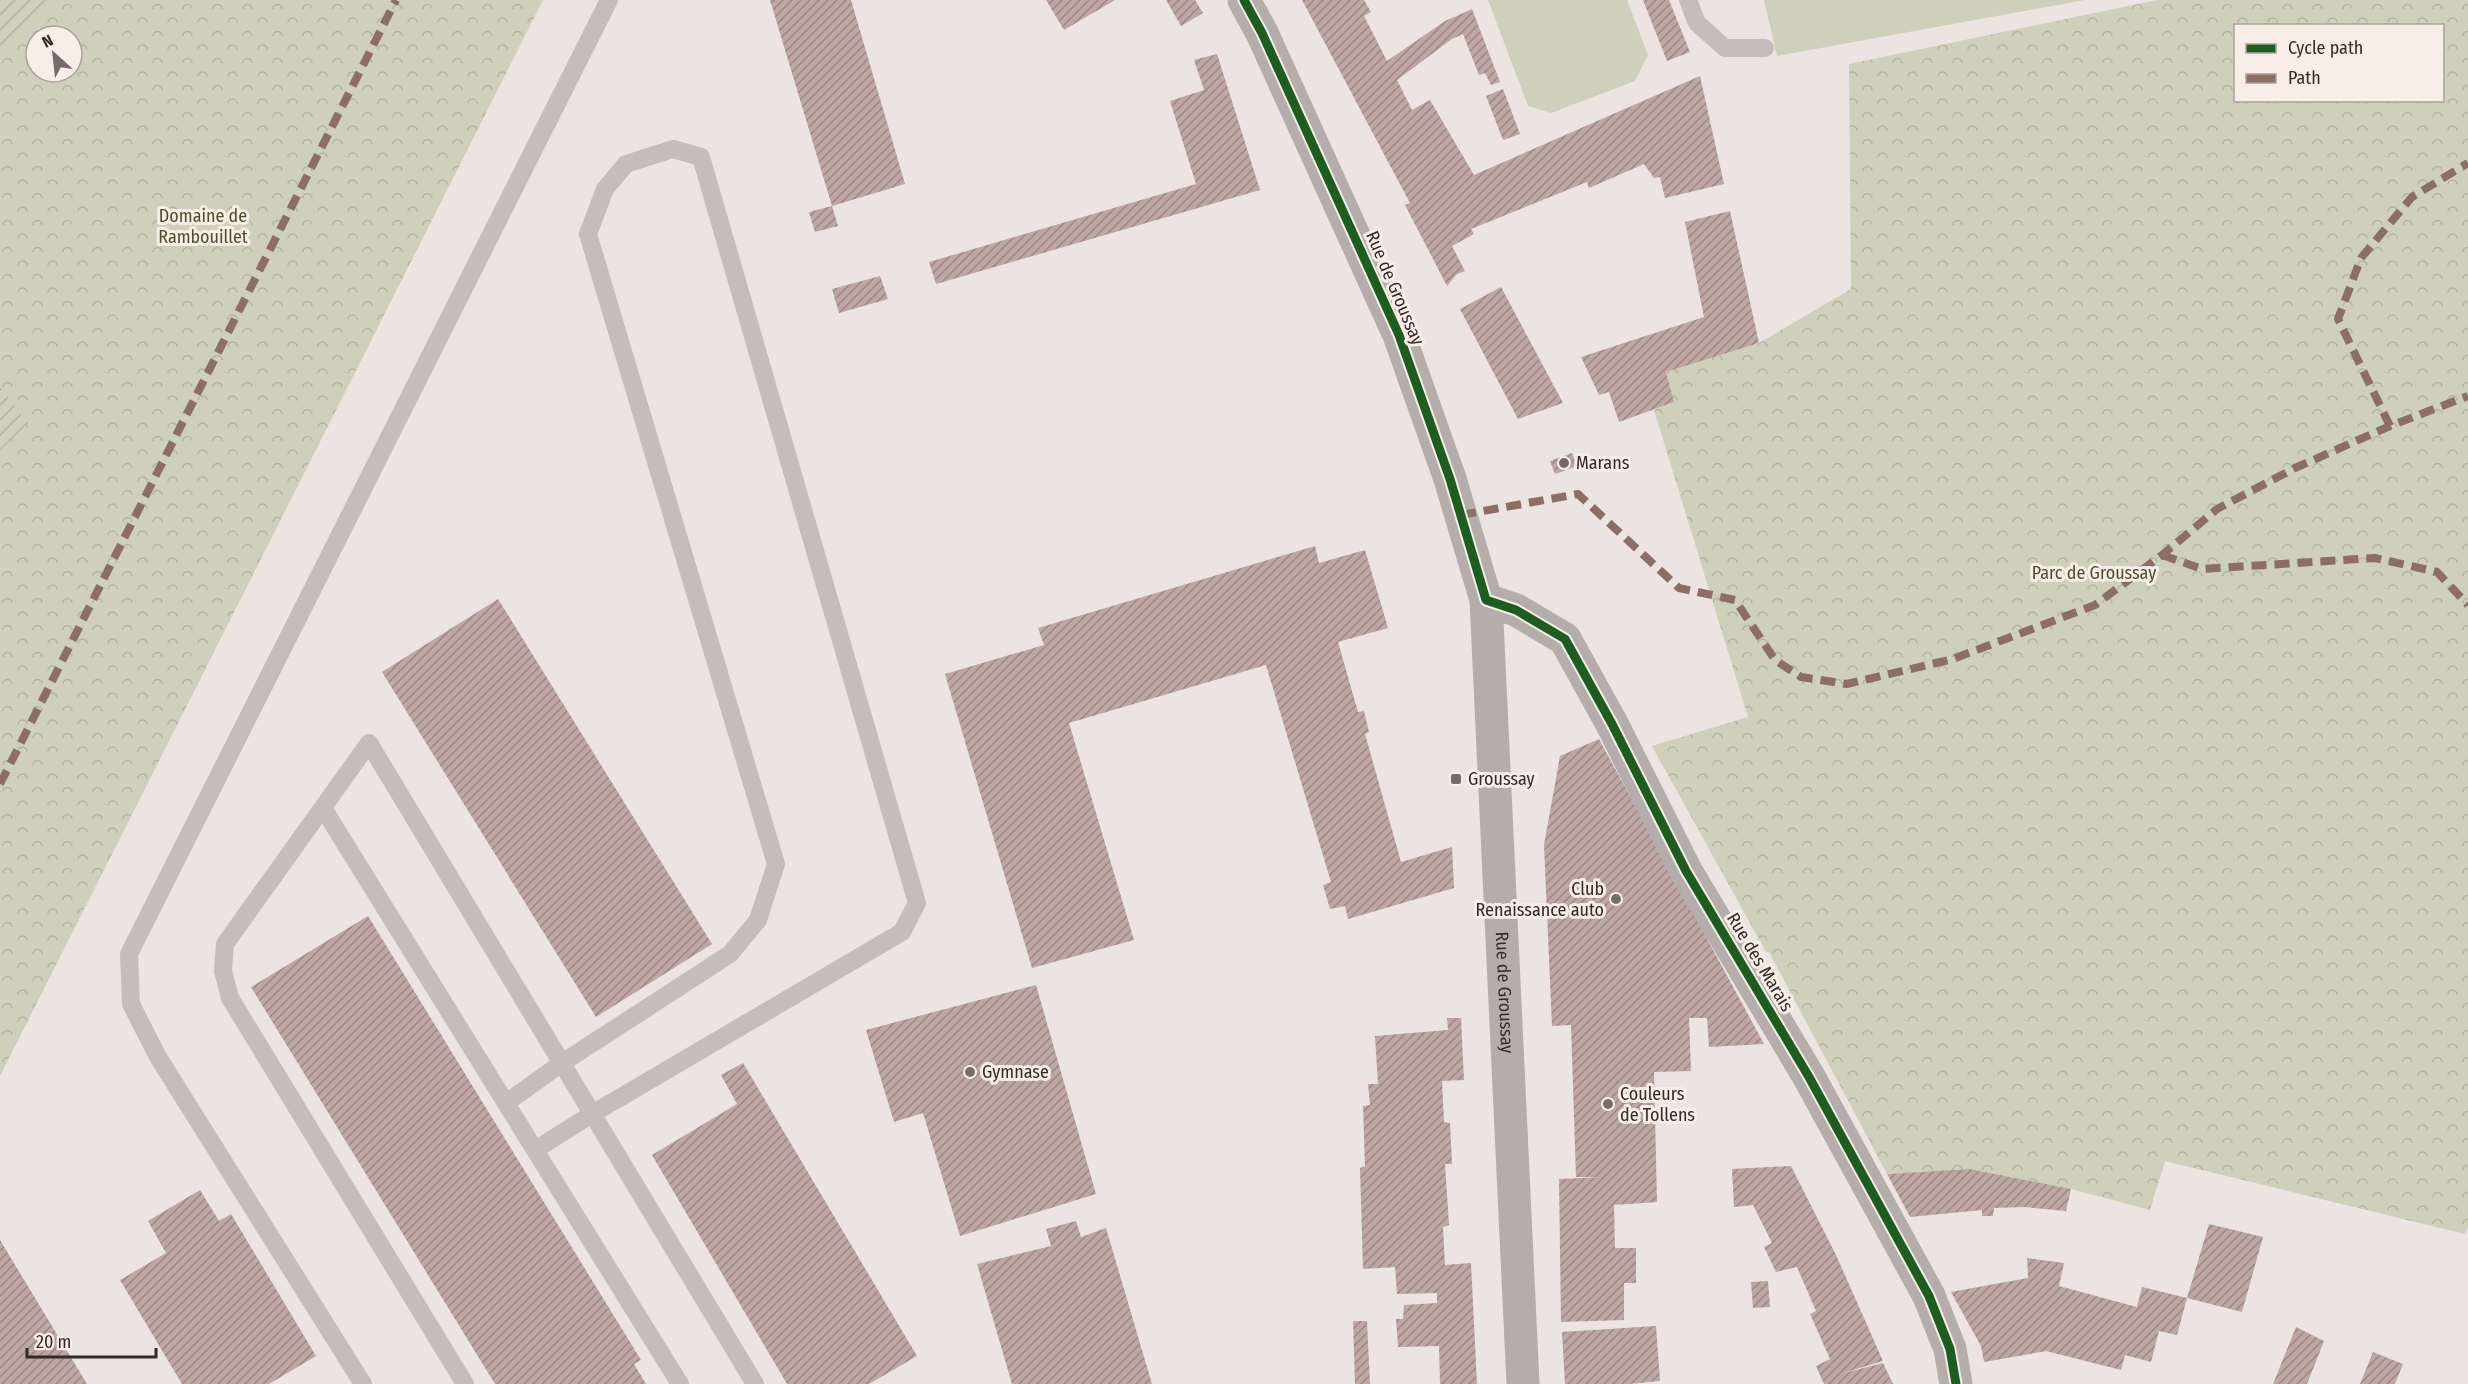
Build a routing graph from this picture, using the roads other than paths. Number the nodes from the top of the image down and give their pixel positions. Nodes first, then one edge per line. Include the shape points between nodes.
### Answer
1 (609, 0) edge
2 (1244, 0) edge
3 (1688, 0) edge
4 (1765, 48) dead end
5 (1486, 600) junction
6 (323, 808) junction
7 (562, 1063) junction
8 (506, 1103) junction
9 (592, 1114) junction
10 (535, 1150) junction
11 (363, 1384) edge
12 (465, 1384) edge
13 (680, 1384) edge
14 (755, 1384) edge
15 (1523, 1384) edge
16 (1956, 1384) edge

1 - 11 lane via 129,954 131,1004 158,1057
2 - 5 main road, Rue de Groussay via 1399,335 1450,478
3 - 4 lane via 1697,23 1725,48
5 - 15 main road, Rue de Groussay
5 - 16 main road, Rue des Marais via 1516,610 1565,639 1686,871 1809,1077 1929,1296 1950,1349
6 - 7 lane via 369,743
6 - 8 lane
6 - 12 lane via 225,944 222,971 230,998
7 - 8 lane
7 - 9 lane
7 - 9 lane via 730,954 758,920 776,864 588,234 605,189 626,164 674,149 701,157 917,903 902,932
8 - 10 lane
9 - 10 lane
9 - 14 lane
10 - 13 lane

